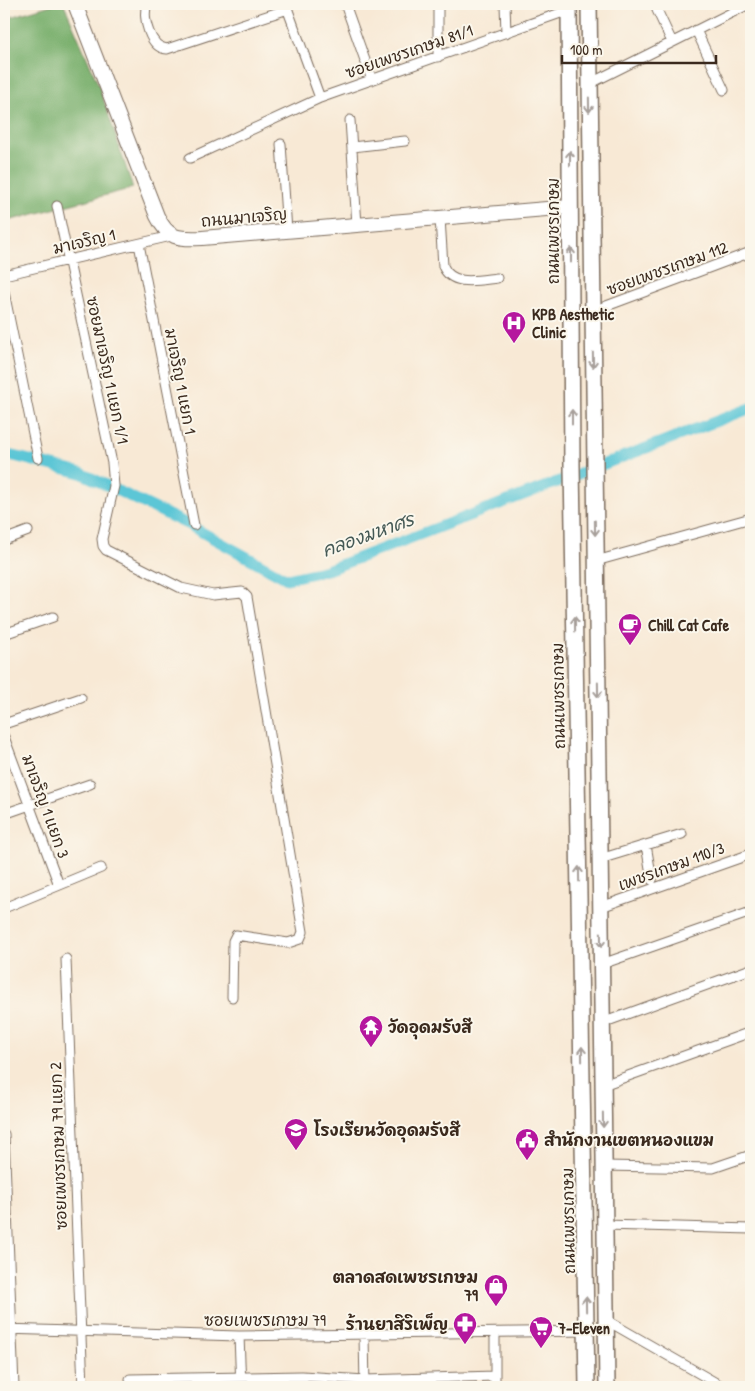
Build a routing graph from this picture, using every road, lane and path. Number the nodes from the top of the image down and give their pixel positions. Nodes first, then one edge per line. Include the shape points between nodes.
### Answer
1 (75, 4) edge
2 (147, 4) edge
3 (345, 4) edge
4 (438, 4) edge
5 (505, 4) edge
6 (588, 4) edge
7 (749, 4) edge
8 (287, 6) edge
9 (569, 7) edge
10 (657, 10) dead end
11 (696, 30) junction
12 (506, 33) junction
13 (672, 42) junction
14 (438, 58) junction
15 (372, 80) junction
16 (589, 84) junction
17 (724, 90) dead end
18 (320, 98) junction
19 (350, 120) dead end
20 (405, 141) dead end
21 (281, 144) dead end
22 (352, 147) junction
23 (190, 158) dead end
24 (57, 206) dead end
25 (590, 206) junction
26 (570, 207) junction
27 (440, 218) junction
28 (356, 225) junction
29 (286, 231) junction
30 (171, 236) junction
31 (139, 244) junction
32 (751, 252) edge
33 (69, 260) junction
34 (4, 275) edge
35 (497, 278) dead end
36 (4, 292) edge
37 (593, 311) junction
38 (38, 458) dead end
39 (751, 518) edge
40 (194, 525) dead end
41 (28, 531) dead end
42 (4, 540) edge
43 (596, 561) junction
44 (53, 617) dead end
45 (4, 634) edge
46 (81, 698) dead end
47 (4, 724) edge
48 (4, 736) edge
49 (90, 784) dead end
50 (29, 805) junction
51 (4, 814) edge
52 (682, 834) dead end
53 (646, 845) junction
54 (751, 854) edge
55 (600, 859) junction
56 (101, 868) dead end
57 (652, 880) dead end
58 (59, 885) junction
59 (601, 907) junction
60 (4, 908) edge
61 (580, 909) junction
62 (751, 912) edge
63 (66, 959) dead end
64 (602, 964) junction
65 (751, 969) edge
66 (232, 997) dead end
67 (602, 1023) junction
68 (751, 1032) edge
69 (603, 1085) junction
70 (4, 1134) edge
71 (751, 1155) edge
72 (604, 1166) junction
73 (605, 1225) junction
74 (751, 1229) edge
75 (606, 1320) junction
76 (8, 1329) edge
77 (587, 1331) junction
78 (80, 1332) junction
79 (495, 1333) junction
80 (364, 1335) junction
81 (239, 1336) junction
82 (302, 1376) junction
83 (495, 1376) junction
84 (241, 1377) junction
85 (130, 1379) dead end
86 (178, 1383) edge
87 (365, 1383) edge
88 (429, 1383) edge
89 (14, 1387) edge
90 (83, 1387) edge
91 (241, 1387) edge
92 (302, 1387) edge
93 (495, 1387) edge
94 (587, 1387) edge
95 (607, 1387) edge
96 (723, 1387) edge

1 - 30 main road via 156,216
2 - 8 street via 145,10 153,42 167,49
3 - 15 street
4 - 14 street
5 - 12 street
6 - 16 main road
7 - 11 street
8 - 18 street
9 - 12 street, ซอยเพชรเกษม 81/1
26 -> 9 main road, ถนนเพชรเกษม
10 - 13 street
11 - 13 street
11 - 17 street
12 - 14 street, ซอยเพชรเกษม 81/1
13 - 16 street
14 - 15 street, ซอยเพชรเกษม 81/1
15 - 18 street, ซอยเพชรเกษม 81/1
16 -> 25 main road
18 - 23 street, ซอยเพชรเกษม 81/1
19 - 22 street
20 - 22 street
21 - 29 street
22 - 28 street
24 - 33 street, ซอยมาเจริญ 1 แยก 1/1
25 - 26 main road
25 - 37 main road
26 - 27 main road, ถนนมาเจริญ
61 -> 26 main road, ถนนเพชรเกษม
27 - 28 main road, ถนนมาเจริญ
27 - 35 street via 445,272 463,281
28 - 29 main road, ถนนมาเจริญ
29 - 30 main road, ถนนมาเจริญ via 202,238
30 - 31 street, มาเจริญ 1
31 - 33 street, มาเจริญ 1
31 - 40 street, มาเจริญ 1 แยก 1
32 - 37 street, ซอยเพชรเกษม 112
33 - 34 street, มาเจริญ 1
33 - 66 street, ซอยมาเจริญ 1 แยก 1/1 via 112,463 114,487 103,546 182,588 213,595 242,592 247,597 303,932 300,939 288,943 240,935 233,937
36 - 38 street
37 -> 43 main road
39 - 43 street
41 - 42 street
43 -> 55 main road
44 - 45 street
46 - 47 street
48 - 50 street, มาเจริญ 1 แยก 3
49 - 50 street
50 - 51 street
50 - 58 street, มาเจริญ 1 แยก 3
52 - 53 street
53 - 55 street
53 - 57 street
54 - 59 street, เพชรเกษม 110/3
55 - 59 main road
56 - 58 street
58 - 60 street
59 - 61 main road
59 -> 64 main road
77 -> 61 main road, ถนนเพชรเกษม
62 - 64 street
63 - 78 street, ซอยเพชรเกษม 79 แยก 2
64 - 67 main road
65 - 67 street
67 - 69 main road
68 - 69 street
69 -> 72 main road
70 - 76 street
71 - 72 street via 713,1168
72 - 73 main road
73 - 74 street
73 - 75 main road
75 - 95 main road
75 - 96 street
76 - 78 street, ซอยเพชรเกษม 79
76 - 89 street
77 - 79 street, ซอยเพชรเกษม 79
77 - 94 main road, ถนนเพชรเกษม
78 - 81 street, ซอยเพชรเกษม 79
78 - 90 street, ซอยเพชรเกษม 79 แยก 2
79 - 80 street, ซอยเพชรเกษม 79
79 - 83 street
80 - 81 street, ซอยเพชรเกษม 79
80 - 87 street
81 - 84 street
82 - 84 street
82 - 87 street
82 - 92 street
83 - 88 street
83 - 93 street
84 - 86 street
84 - 91 street
85 - 86 street
87 - 88 street

